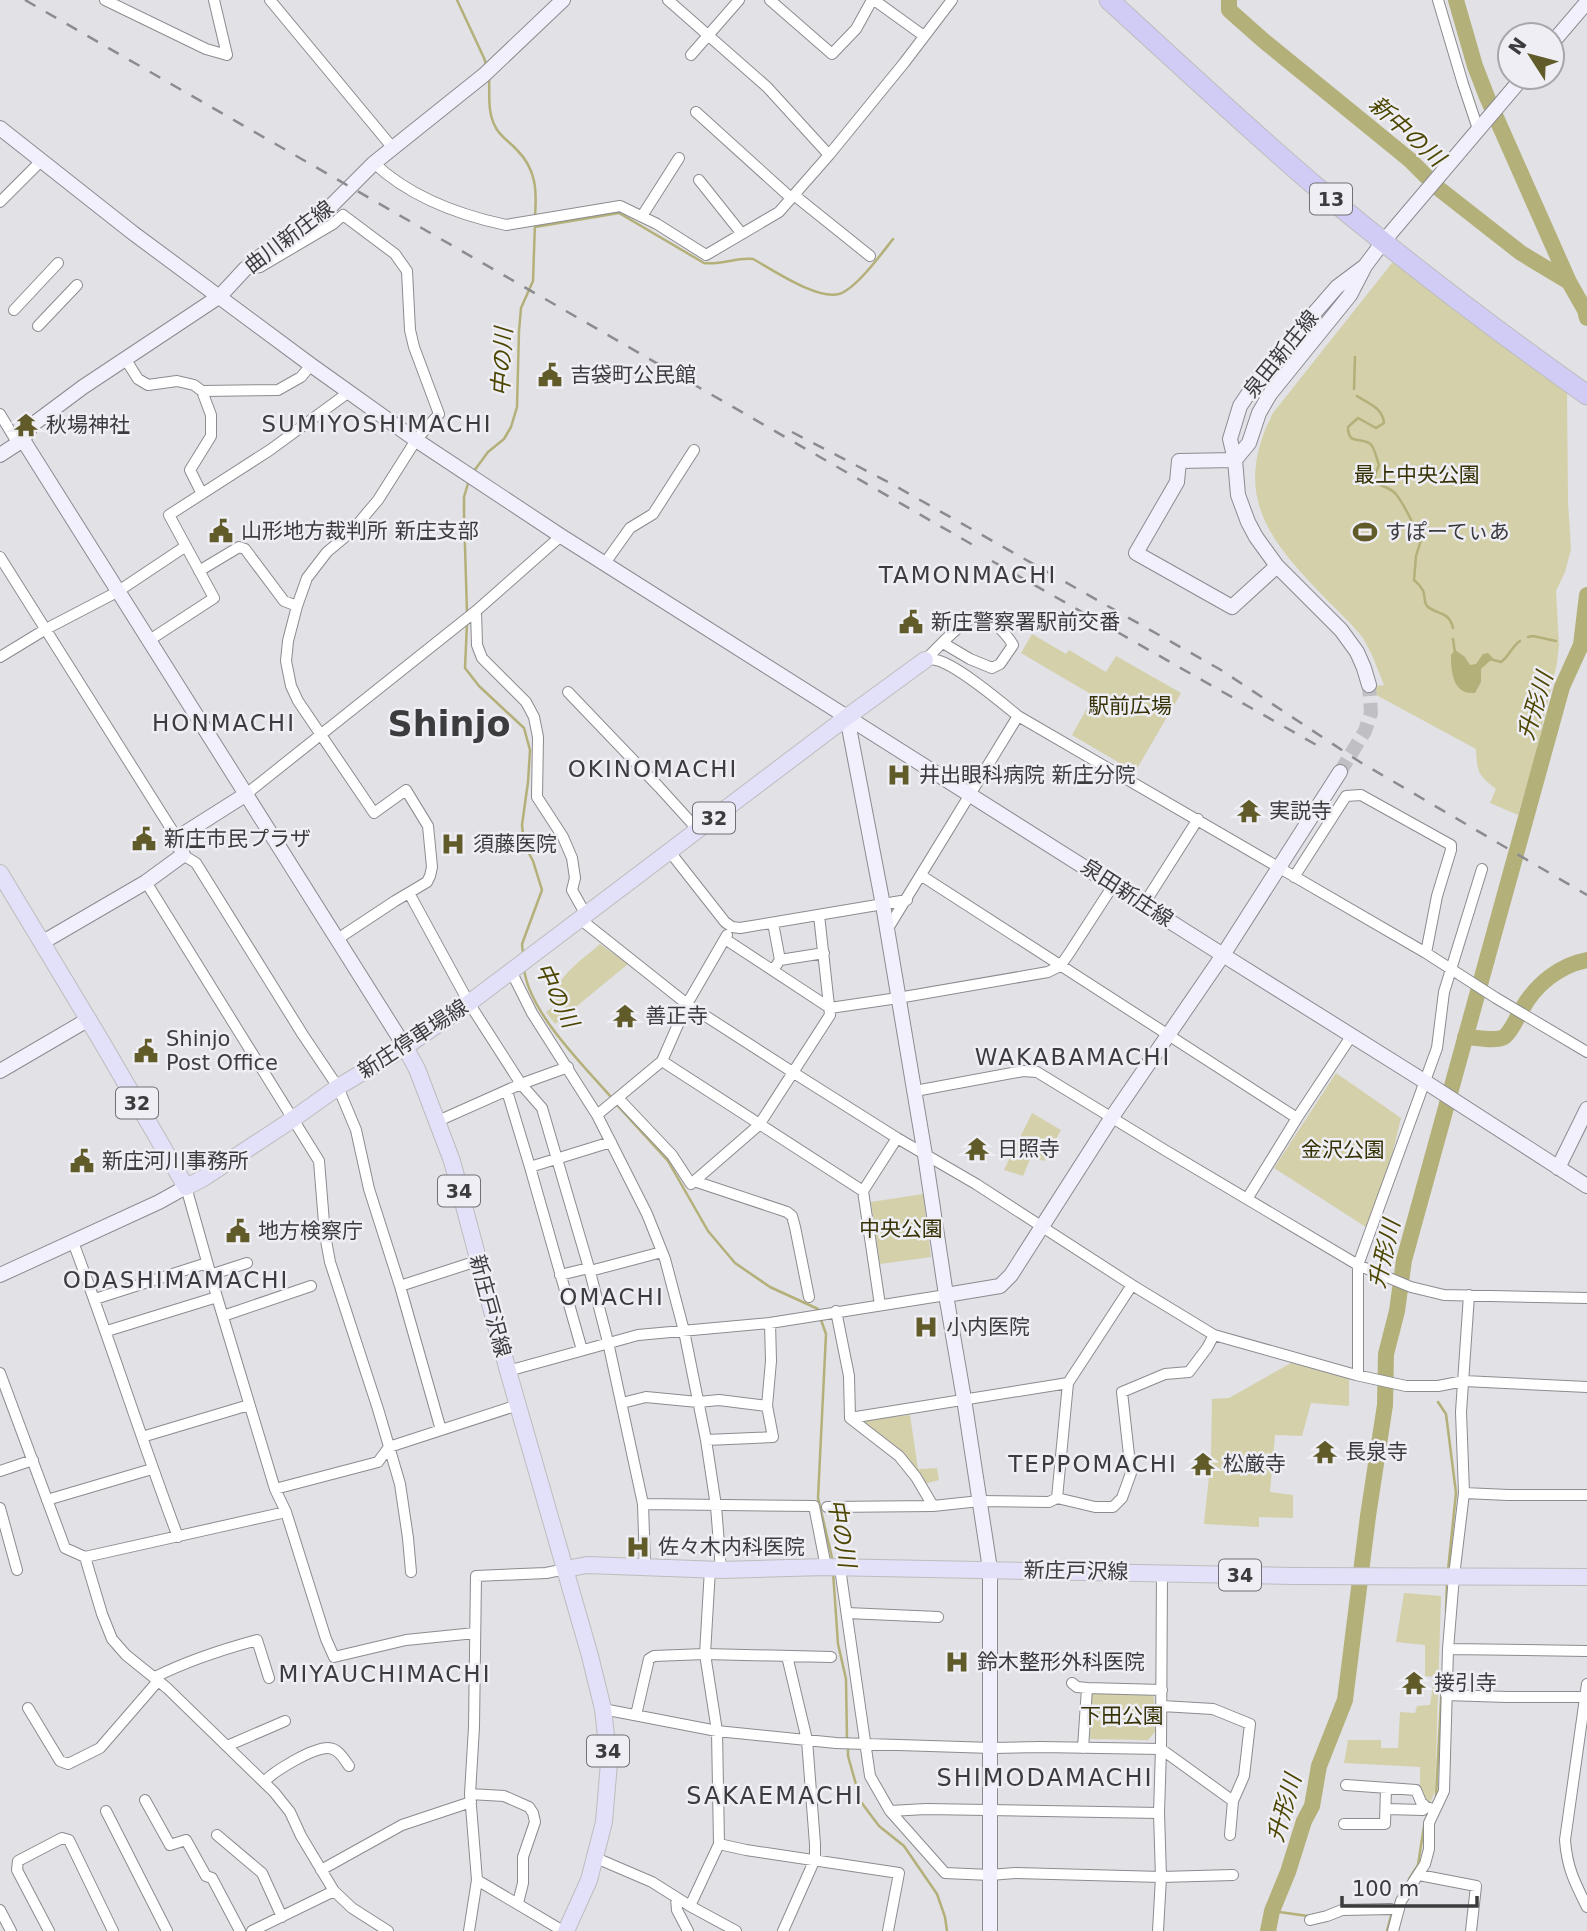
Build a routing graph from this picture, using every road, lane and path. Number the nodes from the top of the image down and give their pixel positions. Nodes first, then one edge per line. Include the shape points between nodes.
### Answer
1 (105, 0) edge
2 (214, 0) edge
3 (270, 0) edge
4 (563, 0) edge
5 (668, 0) edge
6 (739, 0) edge
7 (770, 0) edge
8 (873, 0) edge
9 (952, 0) edge
10 (1109, 0) edge
11 (1438, 0) edge
12 (1587, 2) edge
13 (1566, 27) edge
14 (708, 36) junction
15 (924, 36) junction
16 (691, 55) dead end
17 (1510, 91) edge
18 (696, 112) dead end
19 (1480, 126) junction
20 (0, 128) edge
21 (392, 147) junction
22 (829, 155) junction
23 (679, 158) dead end
24 (41, 160) junction
25 (374, 163) junction
26 (699, 180) dead end
27 (793, 196) junction
28 (0, 202) edge
29 (642, 216) junction
30 (742, 234) junction
31 (1383, 242) junction
32 (870, 256) dead end
33 (58, 263) dead end
34 (245, 269) junction
35 (76, 285) dead end
36 (220, 296) junction
37 (14, 310) dead end
38 (38, 326) dead end
39 (126, 360) junction
40 (311, 365) junction
41 (202, 391) junction
42 (349, 393) junction
43 (1587, 395) edge
44 (0, 414) edge
45 (416, 440) junction
46 (20, 442) junction
47 (694, 450) dead end
48 (0, 455) edge
49 (1235, 460) junction
50 (202, 494) junction
51 (561, 536) junction
52 (186, 546) junction
53 (0, 557) edge
54 (605, 563) junction
55 (1277, 566) junction
56 (199, 571) junction
57 (117, 592) junction
58 (297, 606) junction
59 (474, 612) junction
60 (46, 629) junction
61 (148, 641) junction
62 (943, 643) junction
63 (0, 657) edge
64 (925, 660) junction
65 (1369, 685) tunnel mouth
66 (568, 692) dead end
67 (1018, 716) junction
68 (847, 717) junction
69 (320, 737) junction
70 (1340, 772) tunnel mouth
71 (970, 794) junction
72 (245, 795) junction
73 (1198, 819) junction
74 (698, 830) junction
75 (177, 838) junction
76 (670, 852) junction
77 (183, 855) junction
78 (1278, 867) junction
79 (1482, 869) dead end
80 (0, 873) edge
81 (922, 876) junction
82 (1294, 877) junction
83 (146, 882) junction
84 (1114, 884) junction
85 (409, 893) junction
86 (907, 900) junction
87 (1144, 904) junction
88 (883, 905) junction
89 (819, 915) junction
90 (583, 917) junction
91 (773, 923) junction
92 (732, 927) junction
93 (887, 930) junction
94 (725, 939) junction
95 (336, 940) junction
96 (43, 942) junction
97 (824, 953) junction
98 (1426, 953) junction
99 (1223, 955) junction
100 (780, 960) junction
101 (519, 964) junction
102 (1060, 966) junction
103 (773, 970) junction
104 (1454, 971) junction
105 (898, 998) junction
106 (469, 1003) junction
107 (687, 1004) junction
108 (830, 1008) junction
109 (89, 1019) junction
110 (1169, 1035) junction
111 (1352, 1035) junction
112 (405, 1047) junction
113 (1587, 1052) edge
114 (662, 1061) junction
115 (568, 1067) junction
116 (0, 1071) edge
117 (794, 1073) junction
118 (1424, 1081) junction
119 (521, 1084) junction
120 (338, 1087) junction
121 (507, 1091) junction
122 (915, 1091) junction
123 (616, 1101) junction
124 (1587, 1109) edge
125 (597, 1115) junction
126 (1112, 1117) junction
127 (1297, 1118) junction
128 (293, 1119) junction
129 (438, 1121) junction
130 (759, 1125) junction
131 (897, 1138) junction
132 (611, 1142) junction
133 (925, 1154) junction
134 (556, 1158) junction
135 (530, 1167) junction
136 (1558, 1168) junction
137 (694, 1181) junction
138 (1587, 1186) edge
139 (186, 1187) junction
140 (863, 1191) junction
141 (1247, 1199) junction
142 (1042, 1226) junction
143 (73, 1242) junction
144 (662, 1252) junction
145 (477, 1261) junction
146 (247, 1263) dead end
147 (1362, 1266) junction
148 (208, 1269) junction
149 (589, 1270) junction
150 (0, 1275) edge
151 (560, 1275) junction
152 (1132, 1285) junction
153 (311, 1286) dead end
154 (400, 1286) junction
155 (946, 1295) junction
156 (1469, 1295) junction
157 (217, 1297) junction
158 (809, 1297) dead end
159 (1587, 1298) edge
160 (95, 1299) junction
161 (880, 1305) junction
162 (831, 1312) junction
163 (223, 1316) junction
164 (770, 1323) junction
165 (684, 1331) junction
166 (107, 1332) junction
167 (1214, 1335) junction
168 (608, 1342) junction
169 (582, 1350) junction
170 (508, 1371) junction
171 (0, 1373) edge
172 (1358, 1375) junction
173 (1464, 1381) junction
174 (1068, 1383) junction
175 (1587, 1387) edge
176 (964, 1399) junction
177 (698, 1402) junction
178 (622, 1403) junction
179 (249, 1405) junction
180 (518, 1405) junction
181 (767, 1406) junction
182 (850, 1418) junction
183 (441, 1430) junction
184 (142, 1437) junction
185 (706, 1440) junction
186 (389, 1447) junction
187 (33, 1460) junction
188 (152, 1469) junction
189 (0, 1471) edge
190 (275, 1489) junction
191 (1464, 1493) junction
192 (1587, 1495) edge
193 (1057, 1498) junction
194 (47, 1500) junction
195 (980, 1501) junction
196 (643, 1504) junction
197 (716, 1506) junction
198 (933, 1506) junction
199 (827, 1507) dead end
200 (0, 1508) edge
201 (286, 1512) junction
202 (178, 1536) junction
203 (85, 1557) junction
204 (645, 1566) junction
205 (833, 1567) junction
206 (566, 1569) junction
207 (715, 1569) junction
208 (990, 1569) junction
209 (17, 1570) dead end
210 (411, 1572) dead end
211 (1162, 1572) junction
212 (1449, 1576) junction
213 (1587, 1577) edge
214 (847, 1613) junction
215 (938, 1617) dead end
216 (475, 1633) junction
217 (1448, 1649) junction
218 (1587, 1651) edge
219 (705, 1654) junction
220 (788, 1656) junction
221 (831, 1657) dead end
222 (269, 1678) dead end
223 (156, 1679) junction
224 (1072, 1683) dead end
225 (1587, 1684) edge
226 (1087, 1688) junction
227 (1162, 1690) junction
228 (1446, 1695) junction
229 (1586, 1697) edge
230 (1162, 1706) junction
231 (28, 1709) dead end
232 (603, 1709) junction
233 (636, 1715) junction
234 (285, 1721) dead end
235 (718, 1731) junction
236 (807, 1740) junction
237 (862, 1743) junction
238 (227, 1746) junction
239 (992, 1748) junction
240 (1083, 1748) junction
241 (1161, 1749) junction
242 (349, 1766) dead end
243 (264, 1782) junction
244 (1346, 1785) dead end
245 (1386, 1788) junction
246 (471, 1798) junction
247 (145, 1800) dead end
248 (1233, 1801) junction
249 (1431, 1808) junction
250 (1387, 1809) junction
251 (106, 1811) dead end
252 (890, 1811) junction
253 (991, 1811) junction
254 (1158, 1813) junction
255 (1344, 1824) dead end
256 (217, 1835) dead end
257 (1230, 1835) dead end
258 (719, 1844) junction
259 (596, 1858) junction
260 (815, 1859) junction
261 (321, 1870) junction
262 (990, 1875) junction
263 (1233, 1875) dead end
264 (1419, 1875) junction
265 (1161, 1877) junction
266 (477, 1880) junction
267 (334, 1891) junction
268 (677, 1898) junction
269 (517, 1903) junction
270 (690, 1906) junction
271 (1587, 1908) edge
272 (1391, 1909) dead end
273 (0, 1910) edge
274 (282, 1917) junction
275 (1310, 1920) dead end
276 (11, 1931) edge
277 (49, 1931) edge
278 (113, 1931) edge
279 (167, 1931) edge
280 (240, 1931) edge
281 (252, 1931) edge
282 (388, 1931) edge
283 (469, 1931) edge
284 (565, 1931) edge
285 (688, 1931) edge
286 (736, 1931) edge
287 (783, 1931) edge
288 (888, 1931) edge
289 (990, 1931) edge
290 (1158, 1931) edge
291 (1393, 1931) edge
292 (1471, 1931) edge

1 - 2 street via 206,49 227,54
3 - 21 street
4 - 21 street, 曲川新庄線 via 484,75
5 - 14 street
6 - 14 street
7 - 8 street via 832,54 856,29
8 - 15 street
9 - 15 street
10 - 31 highway, 13
11 - 19 street via 1462,84
12 - 13 street
14 - 16 street
14 - 22 street via 767,88
15 - 22 street
17 - 19 street, 泉田新庄線
18 - 27 street
19 - 31 street, 泉田新庄線
20 - 24 street, 泉田新庄線
21 - 25 street, 曲川新庄線
22 - 27 street
23 - 29 street
24 - 28 street
24 - 36 street, 泉田新庄線
25 - 29 street via 438,204 506,225 620,206
25 - 34 street, 曲川新庄線 via 321,216
26 - 30 street
27 - 30 street via 779,212
27 - 32 street
29 - 30 street via 706,255
31 - 43 highway, 13
31 - 49 street, 泉田新庄線 via 1365,265 1337,287 1255,383 1240,406 1230,439
33 - 37 street
34 - 36 street, 曲川新庄線
34 - 45 street via 260,267 342,215 395,254 407,271 410,330 439,414
35 - 38 street
36 - 39 street, 曲川新庄線
36 - 40 street, 泉田新庄線
39 - 41 street via 138,379 148,385 177,381
39 - 46 street, 曲川新庄線 via 32,425
40 - 41 street via 301,377 278,390
40 - 42 street, 泉田新庄線
41 - 50 street via 211,415 211,436 190,470
42 - 45 street, 泉田新庄線
42 - 50 street
44 - 46 street
45 - 51 street, 泉田新庄線
45 - 58 street via 378,500 307,578
46 - 48 street, 曲川新庄線
46 - 57 street
47 - 54 street via 653,514 630,528
49 - 55 street, 泉田新庄線 via 1238,495 1248,522
49 - 55 street via 1179,461 1177,482 1136,553 1232,607
50 - 52 street via 169,515
51 - 54 street, 泉田新庄線
51 - 59 street
52 - 56 street
52 - 57 street
53 - 60 street
54 - 68 street, 泉田新庄線
55 - 65 street, 泉田新庄線 via 1341,630 1357,652
56 - 58 street via 239,547 245,549 284,601
56 - 61 street via 214,598
57 - 60 street
57 - 61 street
58 - 69 street via 286,661 294,694
59 - 69 street
59 - 90 street via 482,658 526,702 534,717 537,797 572,858 572,890
60 - 63 street
60 - 75 street
61 - 72 street
62 - 62 street via 974,617 981,617 1013,645 992,668
62 - 64 street
64 - 67 street via 946,664
64 - 68 main road, 新庄停車場線 / 32
66 - 74 street
67 - 71 street
67 - 73 street
68 - 71 street, 泉田新庄線
68 - 74 main road, 新庄停車場線 / 32
68 - 88 street
69 - 72 street
69 - 85 street via 373,813 406,790 425,820 432,867 427,882
70 - 78 street
71 - 81 street
71 - 84 street, 泉田新庄線
72 - 75 street
72 - 95 street
73 - 78 street
73 - 87 street
74 - 76 main road, 新庄停車場線 / 32
75 - 77 street
76 - 90 main road, 新庄停車場線 / 32
76 - 92 street
77 - 83 street
77 - 120 street via 196,863
78 - 82 street
78 - 99 street
79 - 104 street
80 - 96 main road, 32
81 - 86 street
81 - 102 street
82 - 98 street
82 - 98 street via 1346,796 1352,794 1361,794 1451,845
83 - 96 street
83 - 128 street
84 - 87 street, 泉田新庄線
84 - 102 street
85 - 95 street
85 - 106 street
86 - 88 street
86 - 93 street
87 - 99 street, 泉田新庄線
88 - 89 street
88 - 93 street
89 - 91 street
89 - 97 street
90 - 101 main road, 新庄停車場線 / 32
90 - 107 street
91 - 92 street
91 - 100 street
92 - 94 street
93 - 105 street
94 - 103 street
94 - 107 street
95 - 112 street
96 - 109 main road, 32
97 - 100 street
97 - 108 street
98 - 104 street
99 - 110 street
99 - 111 street, 泉田新庄線
100 - 103 street
101 - 106 main road, 新庄停車場線 / 32
101 - 115 street via 532,1013
102 - 105 street via 1035,975
102 - 110 street
103 - 108 street
104 - 113 street
104 - 118 street via 1444,992 1437,1048
105 - 108 street
105 - 122 street
106 - 112 main road, 新庄停車場線 / 32
106 - 119 street
107 - 114 street
107 - 117 street
108 - 117 street
109 - 116 street
109 - 139 main road, 32
110 - 126 street
110 - 127 street
111 - 118 street, 泉田新庄線
111 - 127 street
112 - 120 main road, 新庄停車場線 / 32
112 - 129 main road, 新庄戸沢線 / 34
114 - 123 street
114 - 130 street
115 - 119 street
115 - 125 street
117 - 130 street
117 - 131 street
118 - 136 street, 泉田新庄線
118 - 147 street
119 - 121 street
119 - 134 street via 542,1108
120 - 128 main road, 新庄停車場線 / 32
120 - 154 street via 356,1130 369,1189
121 - 129 street
121 - 135 street
122 - 126 street via 1037,1072
122 - 133 street
123 - 125 street
123 - 137 street via 672,1155 691,1184
124 - 136 street
125 - 132 street
126 - 141 street
126 - 142 street
127 - 141 street
128 - 139 main road, 新庄停車場線 / 32
128 - 186 street via 318,1161 330,1262
129 - 145 main road, 新庄戸沢線 / 34
130 - 137 street
130 - 140 street
131 - 133 street
131 - 140 street
132 - 134 street
132 - 144 street
133 - 142 street
133 - 155 street
134 - 135 street
134 - 149 street
135 - 151 street
136 - 138 street, 泉田新庄線
137 - 158 street via 792,1216
139 - 143 street
139 - 148 street
140 - 161 street
141 - 147 street
142 - 152 street
142 - 155 street via 1000,1286
143 - 150 street
143 - 160 street
144 - 149 street
144 - 165 street
145 - 154 street
145 - 170 main road, 新庄戸沢線 / 34
146 - 148 street
147 - 156 street via 1411,1287
147 - 172 street
148 - 157 street
148 - 160 street
149 - 151 street
149 - 168 street
151 - 169 street
152 - 167 street
152 - 174 street
153 - 163 street
154 - 183 street
155 - 161 street
155 - 176 street
156 - 159 street
156 - 173 street
157 - 163 street
157 - 166 street
160 - 166 street
161 - 162 street
162 - 164 street
162 - 182 street via 849,1376
163 - 179 street
164 - 165 street
164 - 181 street
165 - 168 street
165 - 177 street
166 - 184 street
167 - 172 street
167 - 193 street via 1189,1372 1166,1374 1122,1392 1130,1473 1122,1498 1113,1507 1096,1507
168 - 169 street
168 - 178 street
169 - 170 street
170 - 180 main road, 新庄戸沢線 / 34
171 - 187 street
172 - 173 street via 1406,1386
173 - 175 street
173 - 191 street
174 - 176 street
174 - 193 street
176 - 182 street
176 - 195 street
177 - 178 street via 646,1397
177 - 181 street
177 - 185 street
178 - 196 street
179 - 184 street
179 - 190 street
180 - 183 street
180 - 206 main road, 新庄戸沢線 / 34
181 - 185 street via 773,1437
182 - 198 street via 899,1457
183 - 186 street
184 - 188 street
185 - 197 street
186 - 190 street via 378,1462
186 - 210 street via 400,1485
187 - 189 street
187 - 194 street
188 - 194 street
188 - 202 street
190 - 201 street
191 - 192 street
191 - 212 street
193 - 195 street via 1049,1502
194 - 203 street via 65,1548
195 - 198 street
195 - 208 street
196 - 197 street
196 - 204 street
197 - 205 street via 814,1506
197 - 207 street
198 - 199 street
200 - 209 street
201 - 202 street
201 - 216 street via 334,1657 406,1640
202 - 203 street
203 - 223 street via 112,1639
204 - 206 main road, 新庄戸沢線 / 34
204 - 207 main road, 新庄戸沢線 / 34
205 - 207 main road, 新庄戸沢線 / 34
205 - 208 main road, 新庄戸沢線 / 34
205 - 214 street
206 - 216 street via 475,1576
206 - 232 main road, 新庄戸沢線 / 34
207 - 219 street
208 - 211 main road, 新庄戸沢線 / 34
208 - 239 street
211 - 212 main road, 新庄戸沢線 / 34
211 - 227 street
212 - 213 main road, 新庄戸沢線 / 34
212 - 217 street
214 - 215 street
214 - 237 street
216 - 246 street
217 - 218 street
217 - 228 street
219 - 220 street
219 - 233 street via 649,1659
219 - 235 street
220 - 221 street
220 - 236 street
222 - 223 street via 257,1640 188,1661
223 - 231 street via 100,1748 68,1764 60,1761
223 - 238 street
224 - 226 street
225 - 229 street
226 - 227 street
226 - 240 street
227 - 230 street
228 - 229 street
228 - 249 street via 1445,1781 1442,1798
229 - 271 street via 1565,1840 1566,1860
230 - 241 street
230 - 248 street via 1213,1709 1250,1724 1244,1776
232 - 233 street
232 - 259 main road, 新庄戸沢線 / 34 via 608,1784
233 - 235 street
234 - 238 street
235 - 236 street
235 - 258 street
236 - 237 street
236 - 260 street
237 - 239 street
237 - 252 street via 870,1776
238 - 243 street
239 - 240 street
239 - 253 street
240 - 241 street
241 - 248 street
241 - 254 street
242 - 243 street via 335,1750 327,1748 290,1763
243 - 261 street via 290,1812
244 - 245 street
245 - 249 street via 1416,1790 1421,1802
245 - 250 street
246 - 261 street via 401,1825
246 - 266 street
246 - 269 street via 504,1796 533,1813 535,1822 523,1857
247 - 280 street via 170,1845 186,1840
248 - 257 street
249 - 250 street
249 - 264 street via 1429,1849
250 - 255 street via 1385,1824
251 - 279 street
252 - 253 street
252 - 262 street via 945,1872
253 - 254 street
253 - 262 street
254 - 265 street
256 - 274 street via 262,1873
258 - 260 street
258 - 270 street
259 - 268 street
259 - 284 main road, 新庄戸沢線 / 34 via 582,1900
260 - 287 street
260 - 288 street via 899,1873
261 - 267 street
262 - 265 street
262 - 289 street
263 - 265 street
264 - 291 street via 1401,1901
264 - 292 street via 1476,1886
265 - 290 street
266 - 269 street
266 - 283 street
267 - 274 street
267 - 282 street
268 - 270 street
268 - 285 street via 677,1910
269 - 284 street
270 - 286 street
272 - 275 street via 1342,1910
273 - 276 street
274 - 281 street
277 - 278 street via 17,1870 18,1861 62,1838 69,1840

